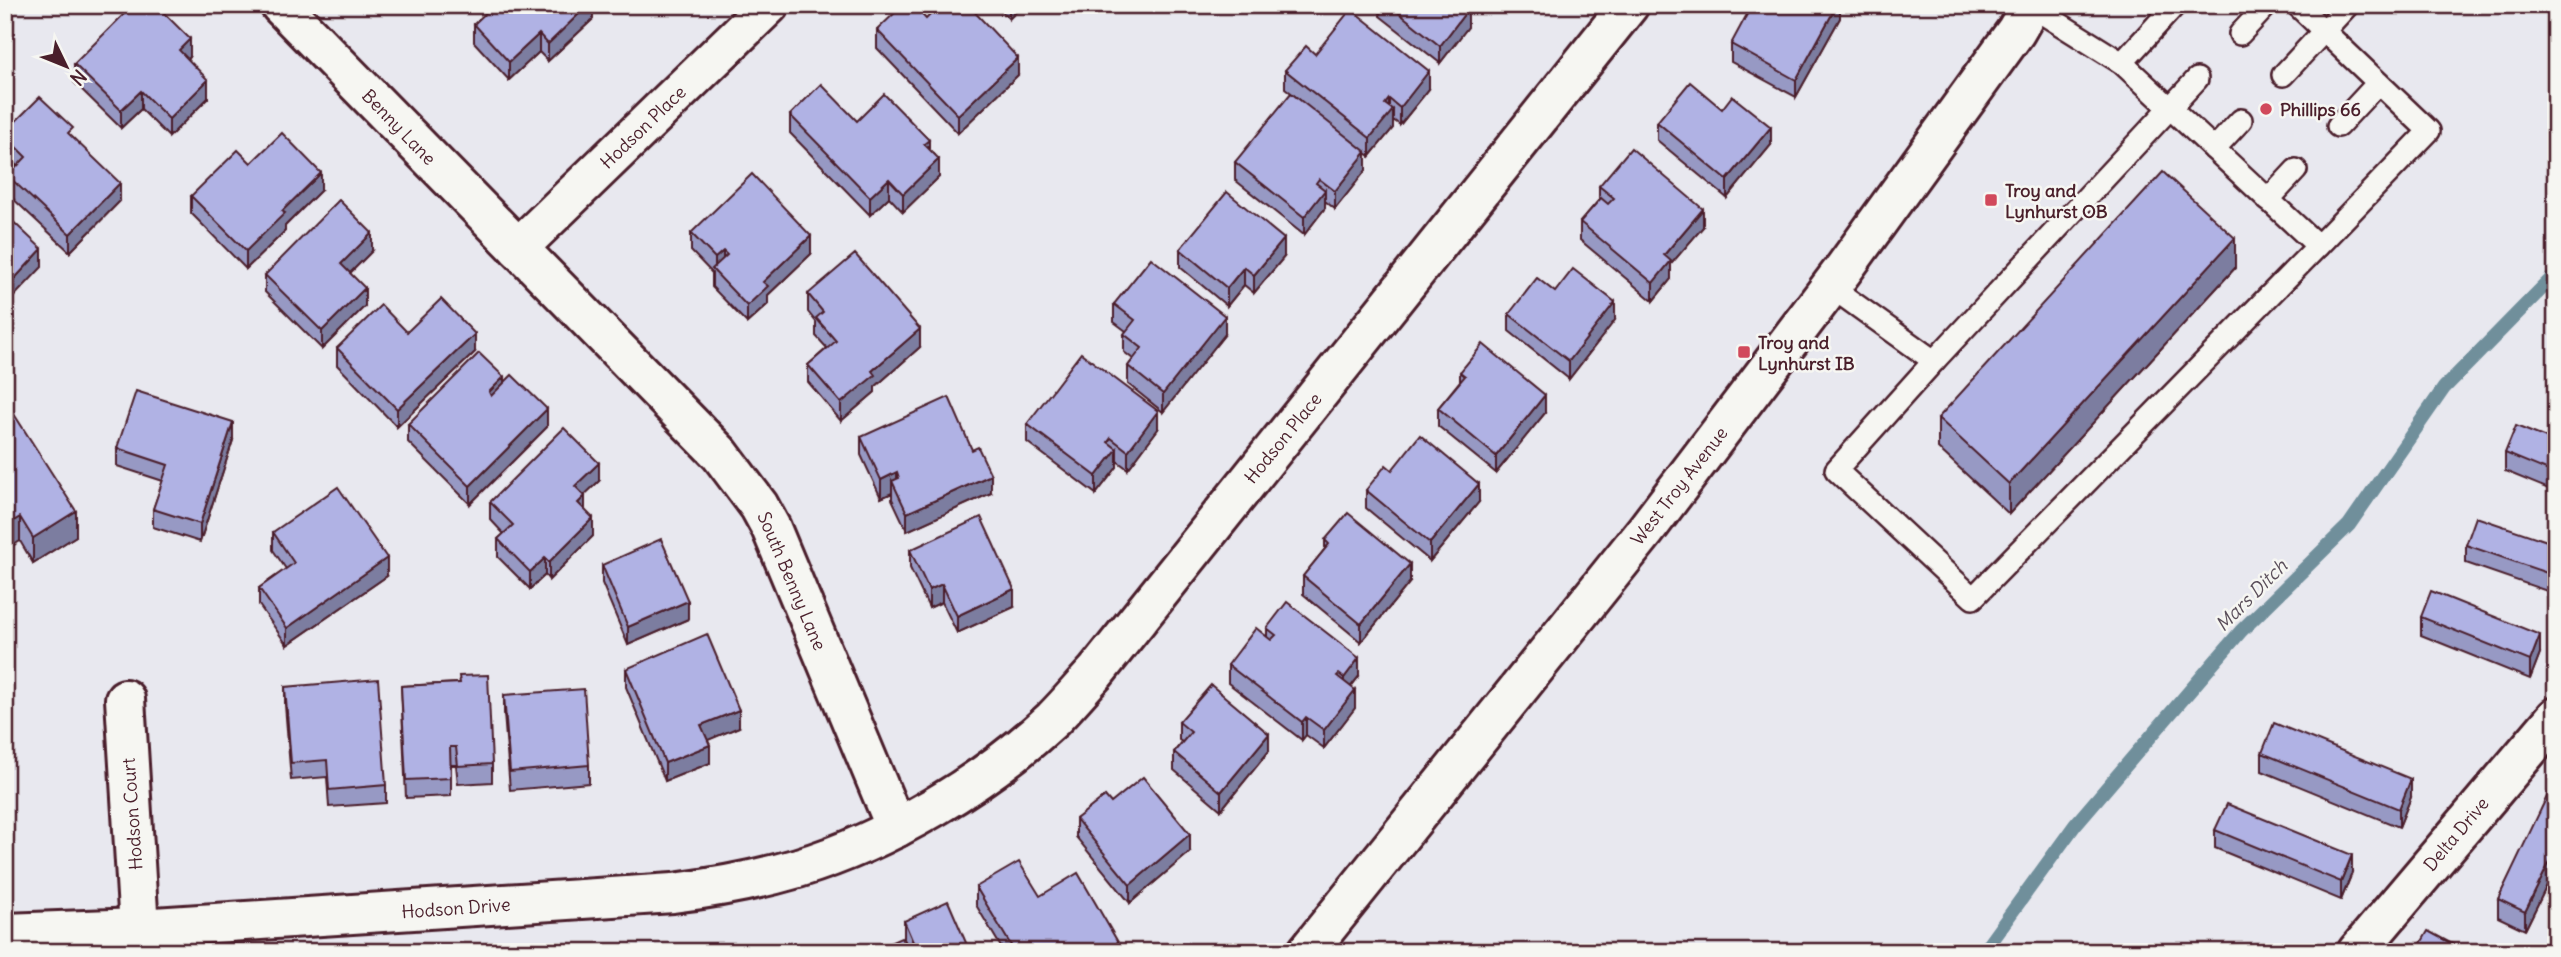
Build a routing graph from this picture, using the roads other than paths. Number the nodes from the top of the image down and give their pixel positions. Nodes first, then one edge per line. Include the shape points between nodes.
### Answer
1 (280, 5) edge
2 (769, 5) edge
3 (1629, 5) edge
4 (2031, 5) edge
5 (2175, 5) edge
6 (2267, 5) edge
7 (2297, 5) edge
8 (2348, 5) edge
9 (2324, 31) junction
10 (2240, 34) dead end
11 (2122, 63) junction
12 (2283, 75) dead end
13 (2197, 79) dead end
14 (2378, 83) junction
15 (2170, 108) junction
16 (2241, 120) dead end
17 (2338, 126) dead end
18 (2214, 149) junction
19 (2296, 170) dead end
20 (2268, 200) junction
21 (2318, 246) junction
22 (518, 248) junction
23 (1831, 287) junction
24 (1934, 360) junction
25 (125, 699) dead end
26 (2556, 717) edge
27 (896, 828) junction
28 (139, 929) junction
29 (5, 933) edge
30 (1307, 952) edge
31 (2357, 952) edge

1 - 22 street, Benny Lane
2 - 22 street, Hodson Place
3 - 27 street, Hodson Place via 1096,672 1053,719 1003,761
4 - 11 lane
4 - 23 street, West Troy Avenue
5 - 11 lane
6 - 10 lane
7 - 9 lane
8 - 9 lane
9 - 12 lane
9 - 14 lane
11 - 15 lane
13 - 15 lane
14 - 17 lane
14 - 21 lane via 2429,131
15 - 18 lane
15 - 24 lane
16 - 18 lane
18 - 20 lane
19 - 20 lane
20 - 21 lane
21 - 24 lane via 1973,598 1836,470
22 - 27 street, South Benny Lane via 720,454 759,506
23 - 24 lane
23 - 30 street, West Troy Avenue via 1630,551
25 - 28 street, Hodson Court
26 - 31 street, Delta Drive
27 - 28 street, Hodson Drive via 799,867 707,889
28 - 29 street, Hodson Drive

